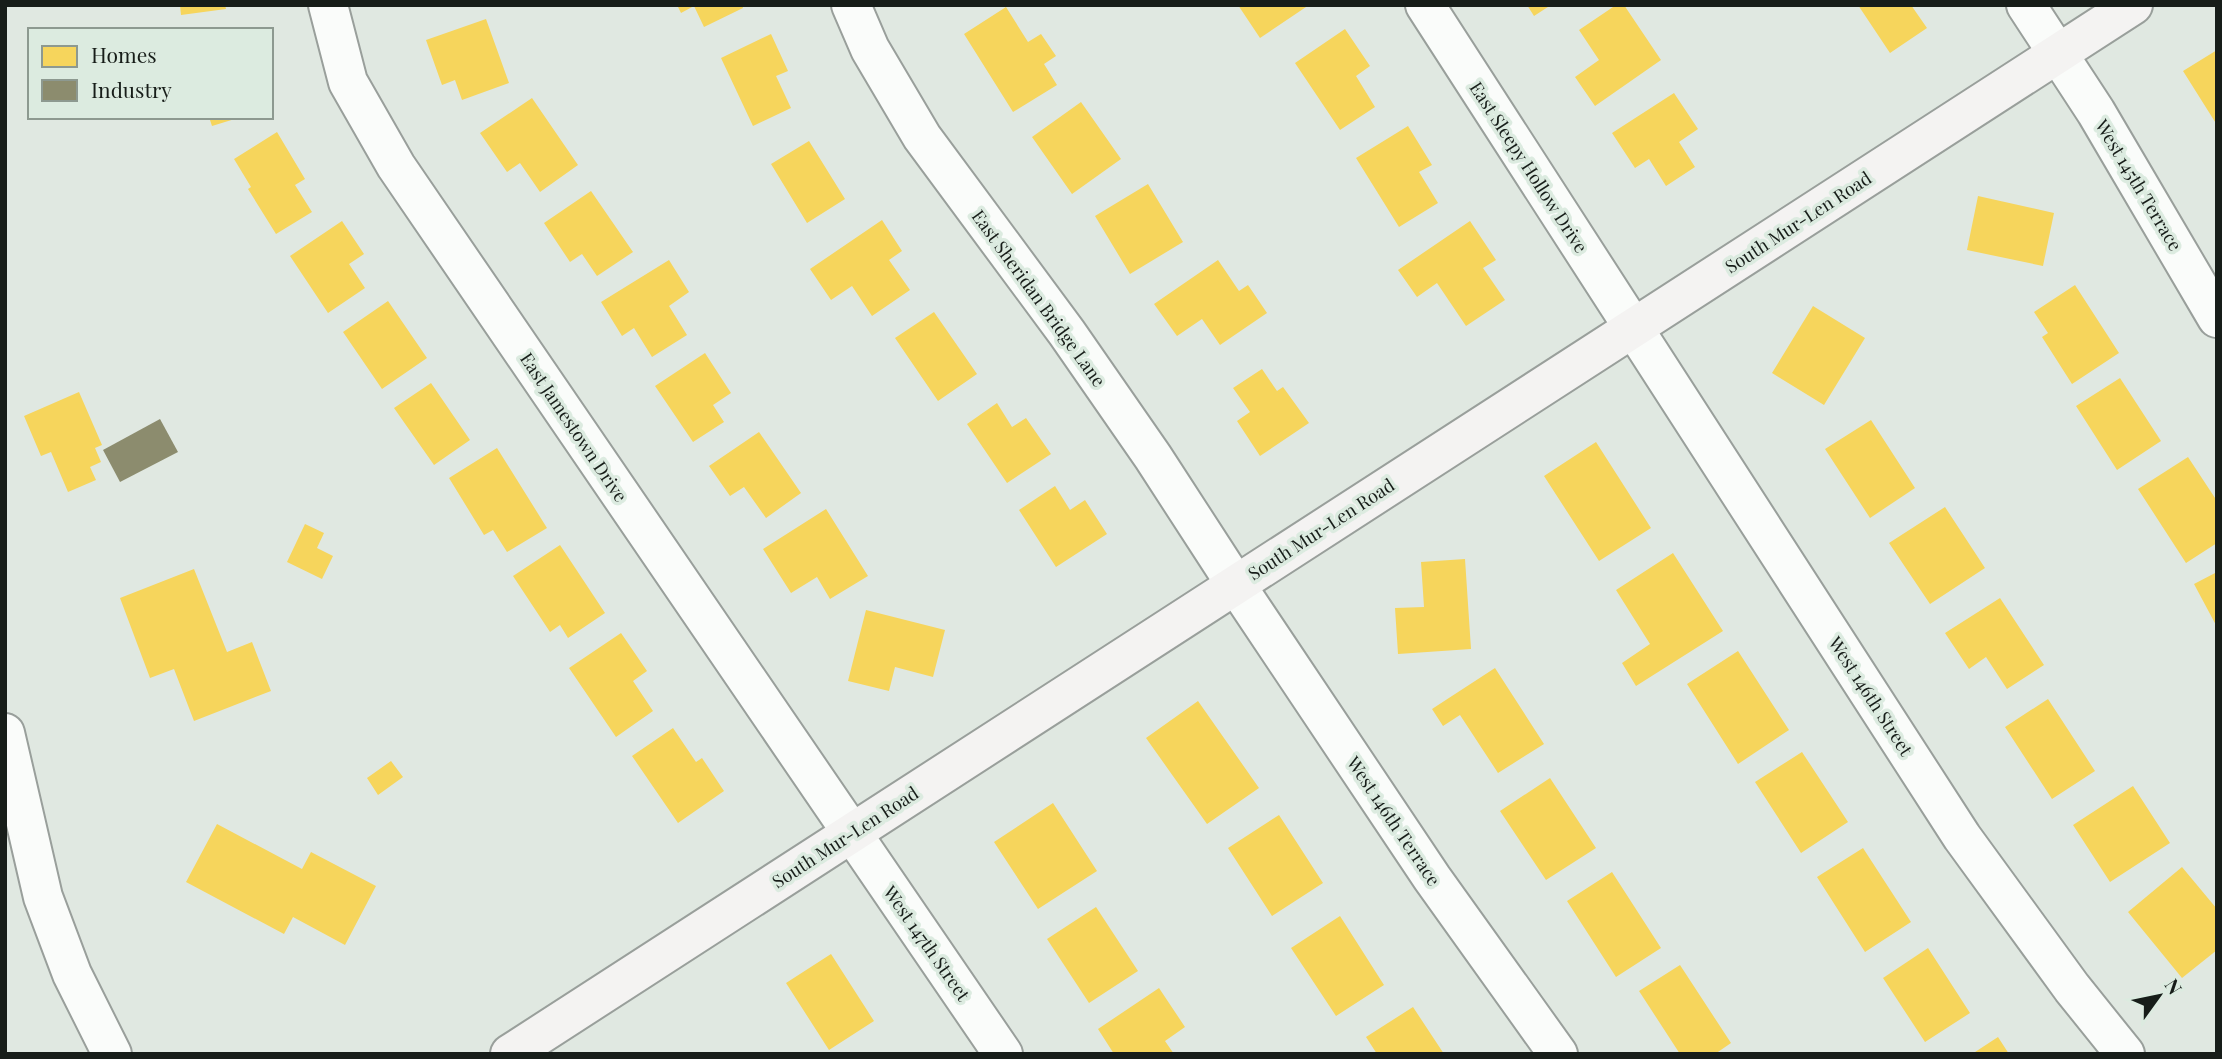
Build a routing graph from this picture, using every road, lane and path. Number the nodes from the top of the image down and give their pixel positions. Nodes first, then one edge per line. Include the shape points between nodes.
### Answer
1 (328, 5) edge
2 (852, 5) edge
3 (1424, 5) edge
4 (2026, 5) edge
5 (2133, 5) edge
6 (2058, 54) junction
7 (2217, 318) edge
8 (1633, 328) junction
9 (1236, 585) junction
10 (5, 733) edge
11 (852, 833) junction
12 (112, 1054) edge
13 (510, 1054) edge
14 (1003, 1054) edge
15 (1558, 1054) edge
16 (2125, 1054) edge

1 - 11 street, East Jamestown Drive via 348,82 396,166
2 - 9 street, East Sheridan Bridge Lane via 870,49 922,137 1075,344
3 - 8 street, East Sleepy Hollow Drive
4 - 6 street, West 145th Terrace
5 - 6 main road, South Mur-Len Road
6 - 7 street, West 145th Terrace
6 - 8 main road, South Mur-Len Road
8 - 9 main road, South Mur-Len Road
8 - 16 street, West 146th Street via 1962,837
9 - 11 main road, South Mur-Len Road
9 - 15 street, West 146th Terrace via 1432,878
10 - 12 street via 43,897 72,974
11 - 13 main road, South Mur-Len Road
11 - 14 street, West 147th Street

